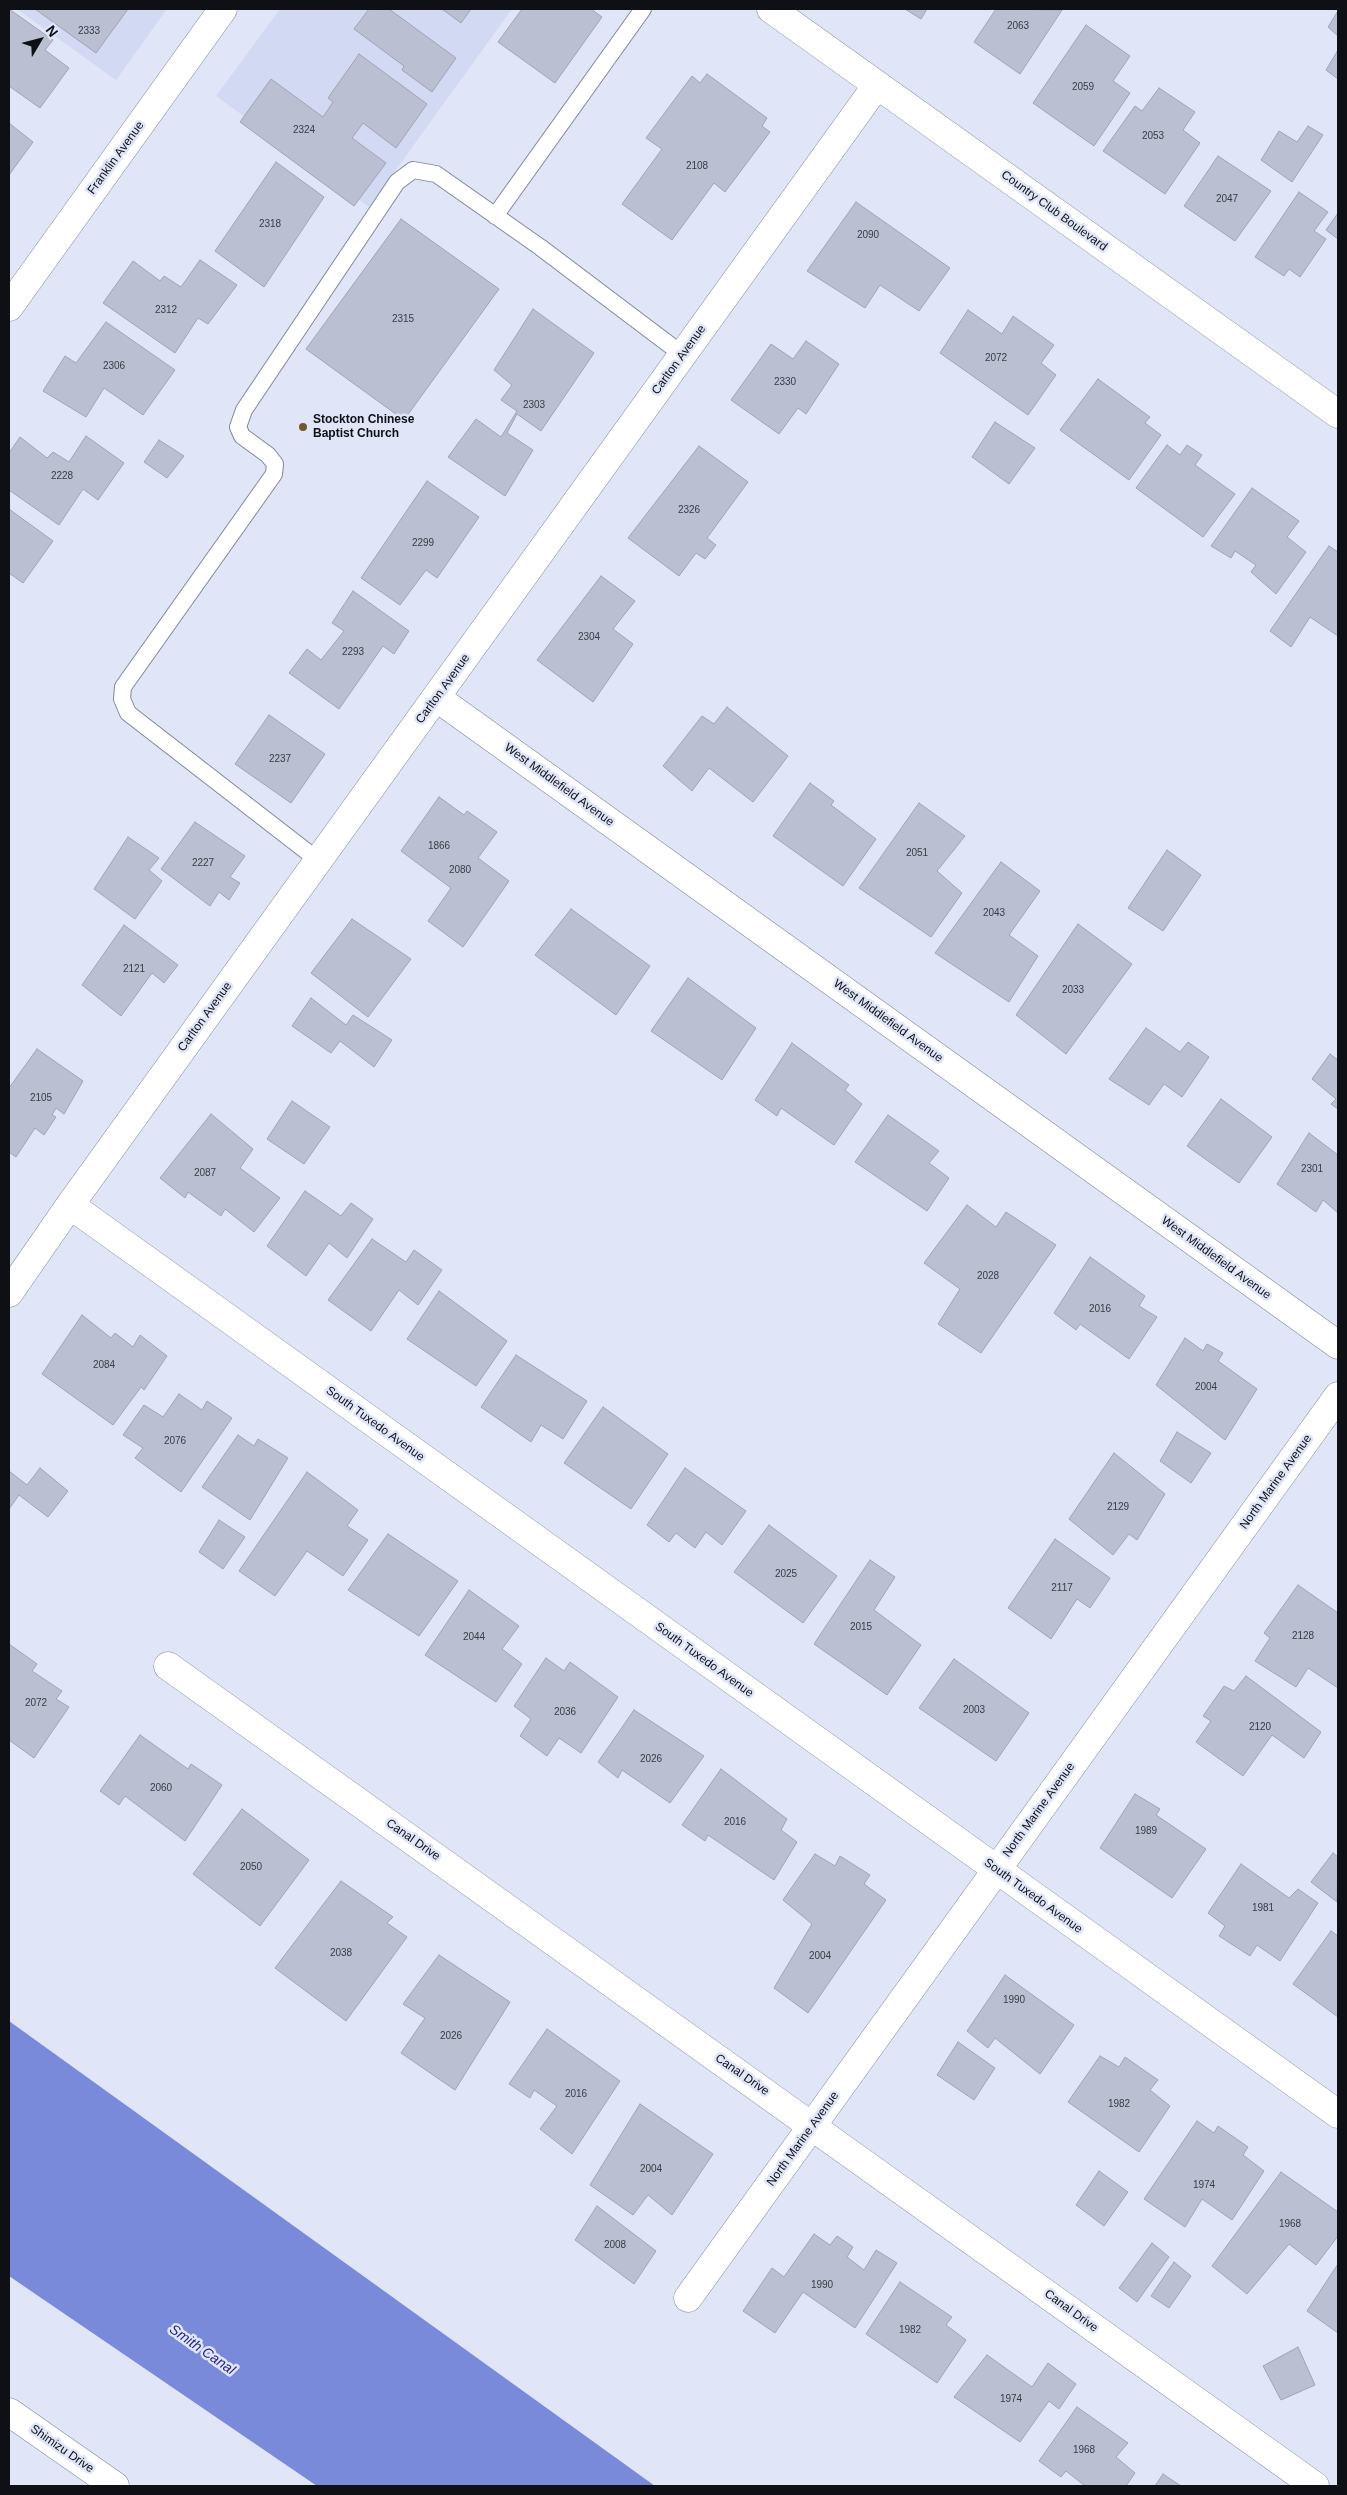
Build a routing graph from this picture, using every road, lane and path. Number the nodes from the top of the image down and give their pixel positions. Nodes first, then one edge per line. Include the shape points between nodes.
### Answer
1 (223, 9) edge
2 (642, 9) edge
3 (774, 10) edge
4 (877, 85) junction
5 (495, 216) junction
6 (9, 307) edge
7 (683, 355) junction
8 (1338, 414) edge
9 (437, 698) junction
10 (319, 861) junction
11 (70, 1204) junction
12 (9, 1293) edge
13 (1338, 1345) edge
14 (1338, 1396) edge
15 (168, 1666) dead end
16 (996, 1870) junction
17 (1338, 2114) edge
18 (813, 2126) junction
19 (688, 2298) dead end
20 (9, 2412) edge
21 (115, 2486) edge
22 (1315, 2486) edge

1 - 6 street, Franklin Avenue
2 - 5 lane
3 - 4 street, Country Club Boulevard
4 - 7 street, Carlton Avenue
4 - 8 street, Country Club Boulevard
5 - 7 lane
5 - 10 lane via 436,174 413,170 397,182 244,410 238,427 242,436 268,455 275,464 274,474 123,687 122,700 128,713
7 - 9 street, Carlton Avenue
9 - 10 street, Carlton Avenue
9 - 13 street, West Middlefield Avenue
10 - 11 street, Carlton Avenue
11 - 12 street, Carlton Avenue
11 - 16 street, South Tuxedo Avenue
14 - 16 street, North Marine Avenue
15 - 18 street, Canal Drive
16 - 17 street, South Tuxedo Avenue
16 - 18 street, North Marine Avenue
18 - 19 street, North Marine Avenue
18 - 22 street, Canal Drive
20 - 21 street, Shimizu Drive

